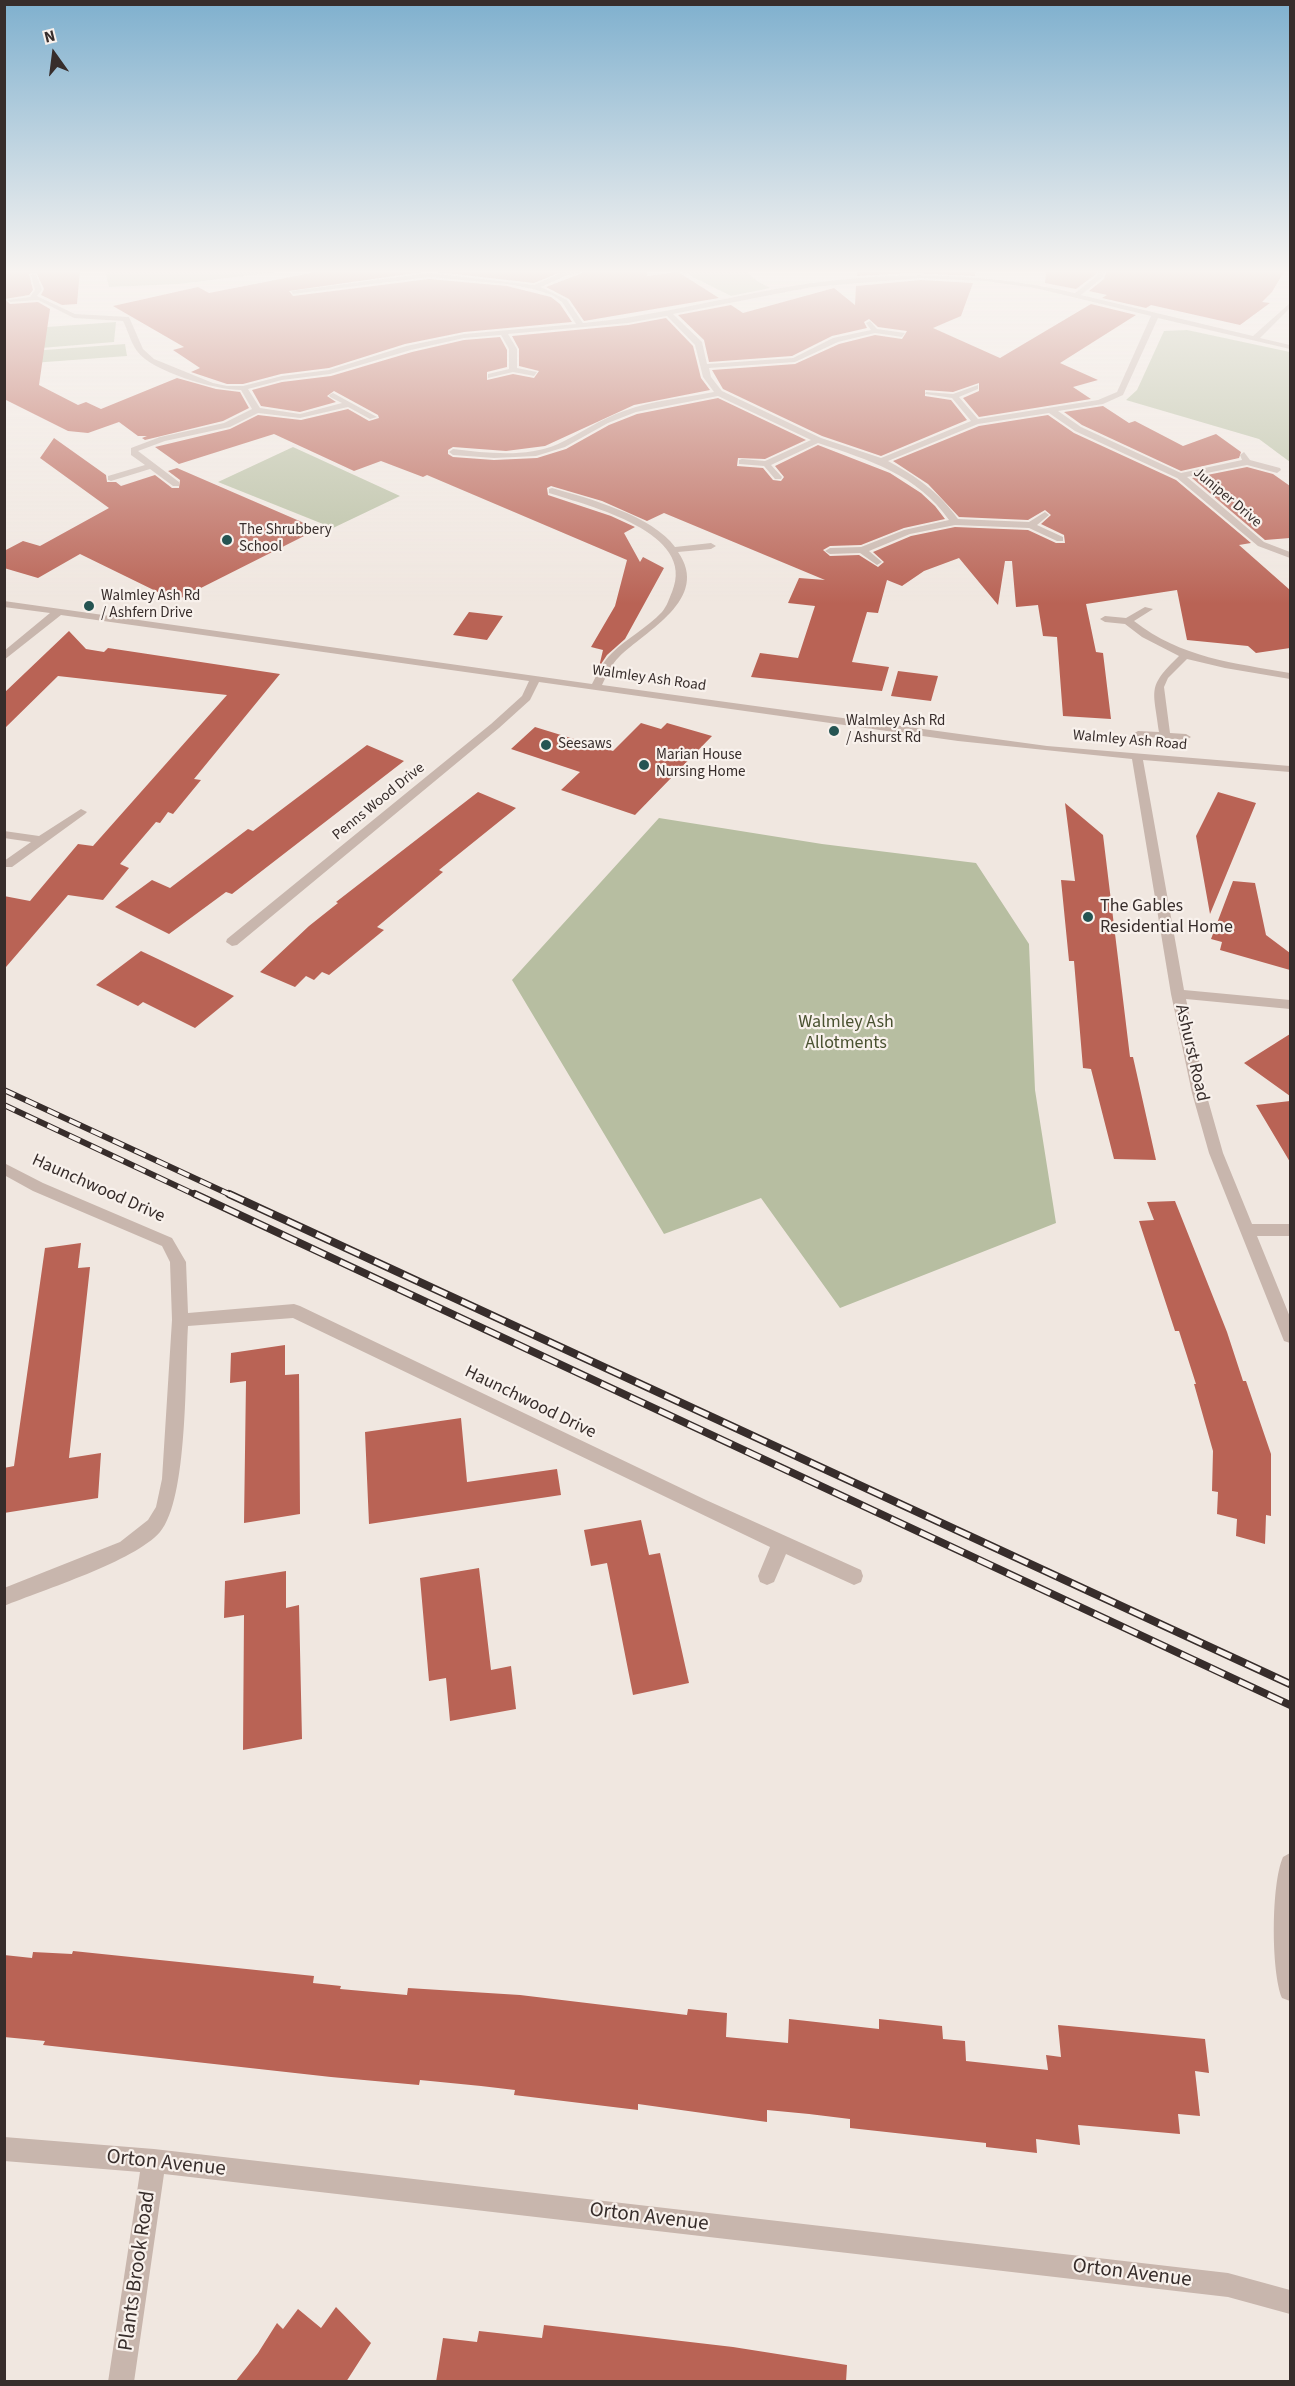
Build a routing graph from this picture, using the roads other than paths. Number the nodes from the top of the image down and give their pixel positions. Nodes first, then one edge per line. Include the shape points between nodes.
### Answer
1 (201, 381) edge
2 (269, 381) edge
3 (710, 381) edge
4 (1125, 381) edge
5 (975, 387) dead end
6 (243, 388) junction
7 (719, 393) junction
8 (930, 394) dead end
9 (333, 395) dead end
10 (954, 396) junction
11 (349, 404) junction
12 (257, 410) junction
13 (1051, 410) junction
14 (373, 417) dead end
15 (976, 422) junction
16 (818, 440) junction
17 (453, 452) dead end
18 (1242, 453) dead end
19 (513, 455) junction
20 (881, 461) junction
21 (742, 462) dead end
22 (1247, 462) junction
23 (766, 464) junction
24 (151, 466) junction
25 (514, 468) dead end
26 (1277, 470) dead end
27 (1180, 476) junction
28 (778, 477) dead end
29 (111, 478) dead end
30 (176, 484) dead end
31 (552, 491) dead end
32 (1044, 515) dead end
33 (955, 522) junction
34 (1031, 525) junction
35 (1060, 539) dead end
36 (711, 546) dead end
37 (675, 550) junction
38 (862, 550) junction
39 (830, 551) dead end
40 (1290, 555) edge
41 (877, 562) dead end
42 (4, 604) edge
43 (1148, 609) dead end
44 (58, 612) junction
45 (1105, 619) dead end
46 (1128, 621) junction
47 (1184, 656) junction
48 (4, 657) edge
49 (1290, 676) edge
50 (536, 678) junction
51 (596, 687) junction
52 (1138, 734) dead end
53 (1165, 736) junction
54 (1186, 738) dead end
55 (1137, 757) junction
56 (1290, 769) edge
57 (81, 812) dead end
58 (4, 834) edge
59 (41, 840) junction
60 (8, 864) dead end
61 (232, 942) dead end
62 (1178, 994) junction
63 (1290, 1004) edge
64 (4, 1168) edge
65 (1247, 1230) junction
66 (1290, 1230) edge
67 (180, 1320) junction
68 (1290, 1336) edge
69 (781, 1543) junction
70 (767, 1576) dead end
71 (854, 1576) dead end
72 (4, 1598) edge
73 (1289, 1871) edge
74 (1290, 1990) edge
75 (4, 2149) edge
76 (154, 2162) junction
77 (1290, 2302) edge
78 (121, 2382) edge

1 - 6 street
2 - 6 street
3 - 7 street
4 - 13 street via 1120,393 1100,402
5 - 10 street
6 - 12 street
7 - 16 street
7 - 19 street via 634,410 603,421 562,445
8 - 10 street
9 - 11 street
10 - 15 street
11 - 12 street via 300,417
11 - 14 street
12 - 24 street via 227,425 134,450
13 - 15 street
13 - 27 street, Juniper Drive via 1078,429
15 - 20 street
16 - 20 street
16 - 23 street
17 - 19 street
18 - 22 street
19 - 25 street
20 - 33 street via 926,488
21 - 23 street
22 - 26 street
22 - 27 street
23 - 28 street
24 - 29 street
24 - 30 street
27 - 40 street, Juniper Drive via 1261,544
31 - 37 street via 636,522 658,534
32 - 34 street
33 - 34 street
33 - 38 street via 907,532
34 - 35 street
36 - 37 street
37 - 51 street via 681,561 680,582 671,607 613,657
38 - 39 street
38 - 41 street
42 - 44 street, Walmley Ash Road
43 - 46 street
44 - 48 street
44 - 50 street, Walmley Ash Road
45 - 46 street
46 - 47 street via 1161,647
47 - 49 street
47 - 53 street via 1163,677 1159,687
50 - 51 street, Walmley Ash Road
50 - 61 street, Penns Wood Drive via 525,698 495,726
51 - 55 street, Walmley Ash Road via 958,738
52 - 53 street
53 - 54 street
55 - 56 street, Walmley Ash Road
55 - 62 street, Ashurst Road
57 - 59 street
58 - 59 street
59 - 60 street
62 - 63 street
62 - 65 street, Ashurst Road via 1216,1153
64 - 67 street, Haunchwood Drive via 38,1187 167,1242 178,1262
65 - 66 street
65 - 68 street, Ashurst Road
67 - 69 street, Haunchwood Drive via 294,1311
67 - 72 street, Haunchwood Drive via 171,1479 164,1509 154,1526 126,1548
69 - 70 street
69 - 71 street, Haunchwood Drive
73 - 74 street via 1285,1958
75 - 76 street, Orton Avenue
76 - 77 street, Orton Avenue via 1228,2285
76 - 78 street, Plants Brook Road

